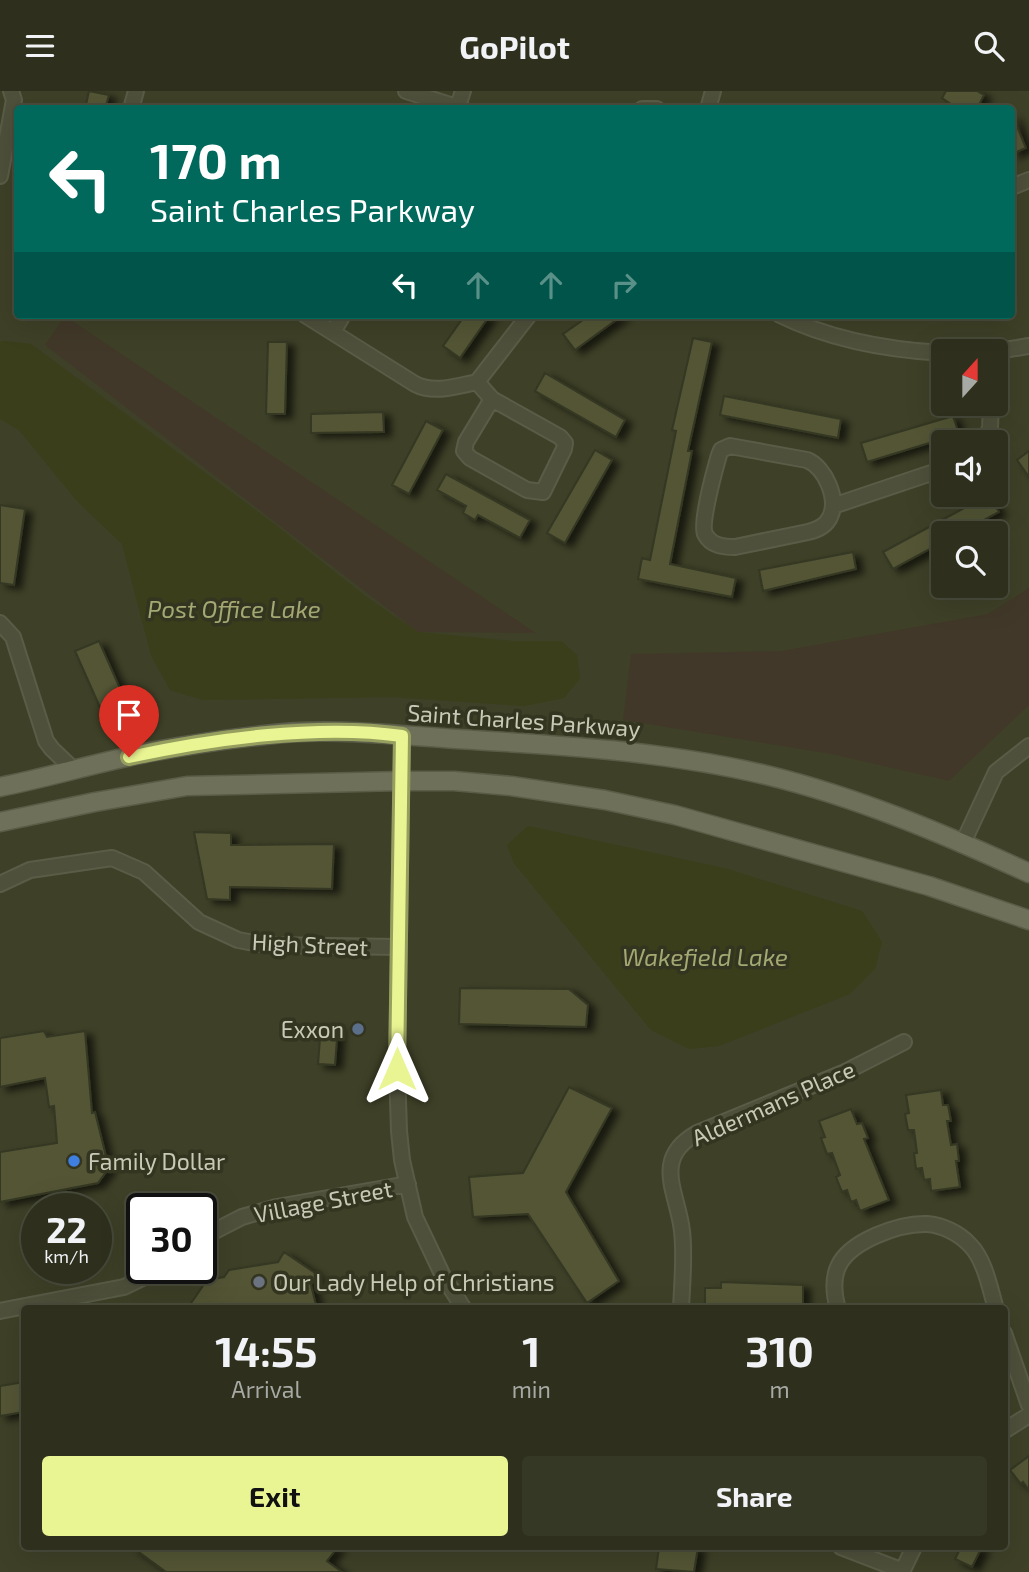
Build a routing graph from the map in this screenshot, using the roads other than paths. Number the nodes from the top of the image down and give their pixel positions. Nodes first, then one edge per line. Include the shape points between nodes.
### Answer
1 (11, 91) edge
2 (406, 91) edge
3 (454, 105) edge
4 (0, 176) edge
5 (312, 319) edge
6 (340, 319) edge
7 (526, 319) edge
8 (791, 319) edge
9 (332, 331) junction
10 (1029, 346) edge
11 (1008, 349) edge
12 (931, 352) edge
13 (477, 382) junction
14 (492, 399) junction
15 (931, 473) edge
16 (833, 506) junction
17 (0, 623) edge
18 (402, 736) junction
19 (1029, 746) edge
20 (74, 770) junction
21 (401, 781) junction
22 (0, 787) edge
23 (0, 822) edge
24 (963, 843) junction
25 (1029, 873) edge
26 (0, 884) edge
27 (1029, 920) edge
28 (398, 947) junction
29 (904, 1042) dead end
30 (408, 1184) junction
31 (217, 1229) edge
32 (130, 1284) edge
33 (31, 1305) edge
34 (461, 1305) edge
35 (681, 1305) edge
36 (837, 1305) edge
37 (995, 1305) edge
38 (21, 1307) edge
39 (0, 1311) edge
40 (1009, 1361) edge
41 (1029, 1405) edge
42 (1029, 1415) edge
43 (1008, 1428) edge
44 (849, 1550) edge
45 (913, 1550) edge
46 (903, 1571) edge

1 - 4 street via 14,100
2 - 3 street
5 - 9 street
6 - 9 street
7 - 13 street
8 - 12 street via 841,337
9 - 13 street via 428,389
10 - 11 street
13 - 14 street
14 - 14 street via 464,451 527,490 543,492 565,443
15 - 16 street
16 - 16 street via 818,529 735,547 717,545 704,528 719,455 730,446 813,462 822,471
17 - 20 street via 13,637 47,741
18 - 20 main road, Saint Charles Parkway via 268,734 150,752
18 - 21 street
18 - 24 main road, Saint Charles Parkway via 590,748 723,766 815,788
19 - 24 street via 996,772
20 - 22 main road, Saint Charles Parkway
21 - 23 main road via 187,786
21 - 27 main road via 532,788 674,815 929,886
21 - 28 street
24 - 25 main road, Saint Charles Parkway
26 - 28 street, High Street via 30,870 112,858 144,872 199,922 238,940 265,945
28 - 30 street via 398,1131
29 - 35 street, Aldermans Place via 845,1072 697,1133 679,1147 670,1173 682,1233
30 - 31 street, Village Street via 276,1207
30 - 34 street via 415,1217
32 - 33 street
36 - 37 street via 834,1279 850,1251 882,1233 926,1224 949,1230 975,1251
38 - 39 street
40 - 41 street
42 - 43 street
44 - 46 street
45 - 46 street

